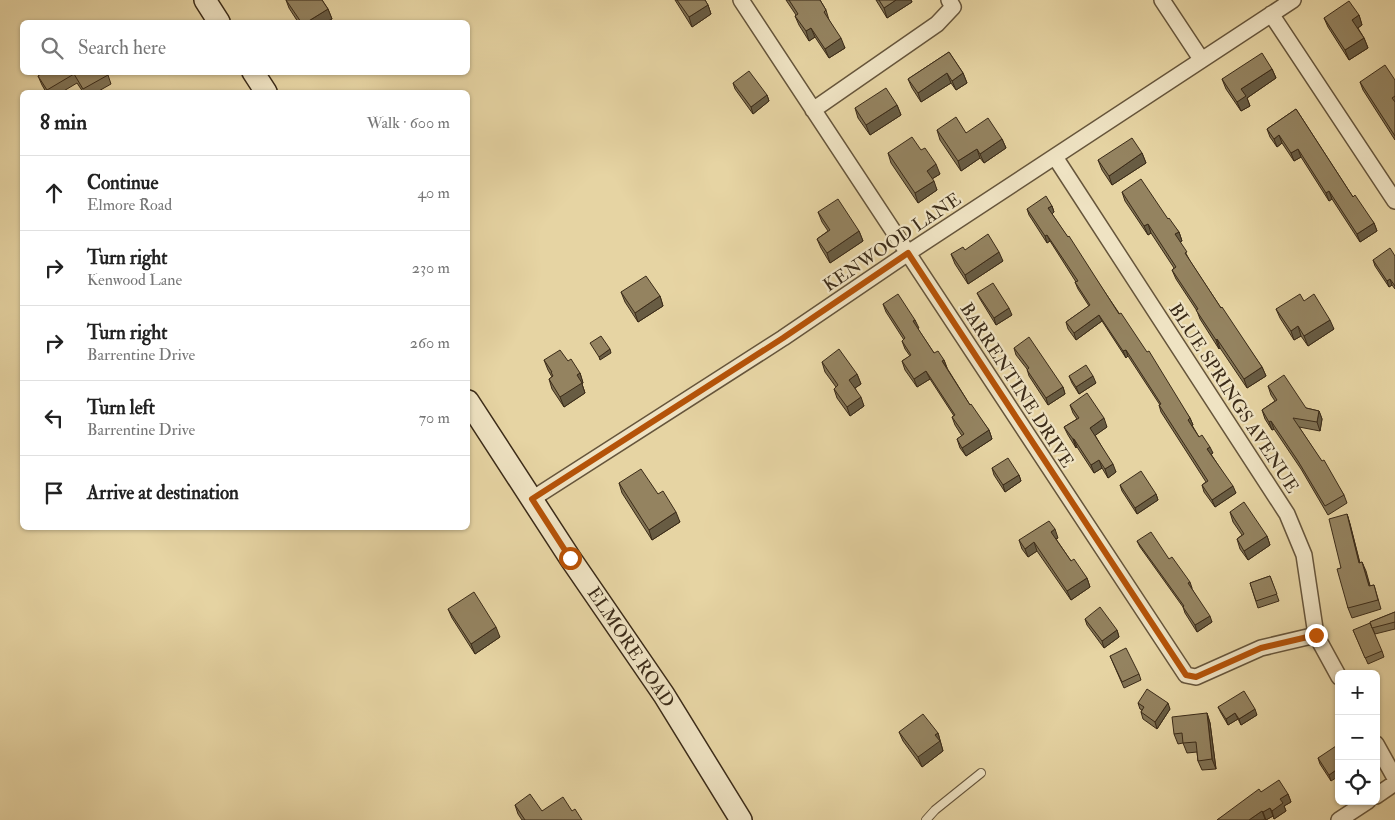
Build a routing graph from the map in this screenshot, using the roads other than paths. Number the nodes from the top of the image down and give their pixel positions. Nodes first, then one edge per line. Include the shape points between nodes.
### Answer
1 (204, 0) edge
2 (741, 0) edge
3 (949, 0) edge
4 (1162, 0) edge
5 (1293, 0) edge
6 (1271, 14) junction
7 (219, 20) edge
8 (1201, 59) junction
9 (254, 75) edge
10 (265, 90) edge
11 (813, 110) junction
12 (1055, 157) junction
13 (1395, 202) edge
14 (908, 253) junction
15 (470, 404) edge
16 (532, 499) junction
17 (1316, 635) junction
18 (1336, 670) edge
19 (1380, 751) edge
20 (981, 773) dead end
21 (1395, 778) edge
22 (1395, 784) edge
23 (1380, 793) edge
24 (1362, 805) edge
25 (742, 820) edge
26 (926, 820) edge
27 (1339, 820) edge

1 - 7 street
2 - 11 street, BARRENTINE DRIVE
3 - 11 street via 953,7 937,24
4 - 8 street
5 - 6 street, KENWOOD LANE
6 - 8 street, KENWOOD LANE
6 - 13 street
8 - 12 street, KENWOOD LANE
9 - 10 street
11 - 14 street, BARRENTINE DRIVE
12 - 14 street, KENWOOD LANE
12 - 17 street, BLUE SPRINGS AVENUE via 1287,514 1304,555
14 - 16 street, KENWOOD LANE via 783,338
14 - 17 street, BARRENTINE DRIVE via 1186,675 1196,677 1261,648
15 - 16 street, ELMORE ROAD
16 - 25 street, ELMORE ROAD via 664,695
17 - 18 street, BLUE SPRINGS AVENUE
19 - 21 street
20 - 26 lane
22 - 23 street
24 - 27 street

